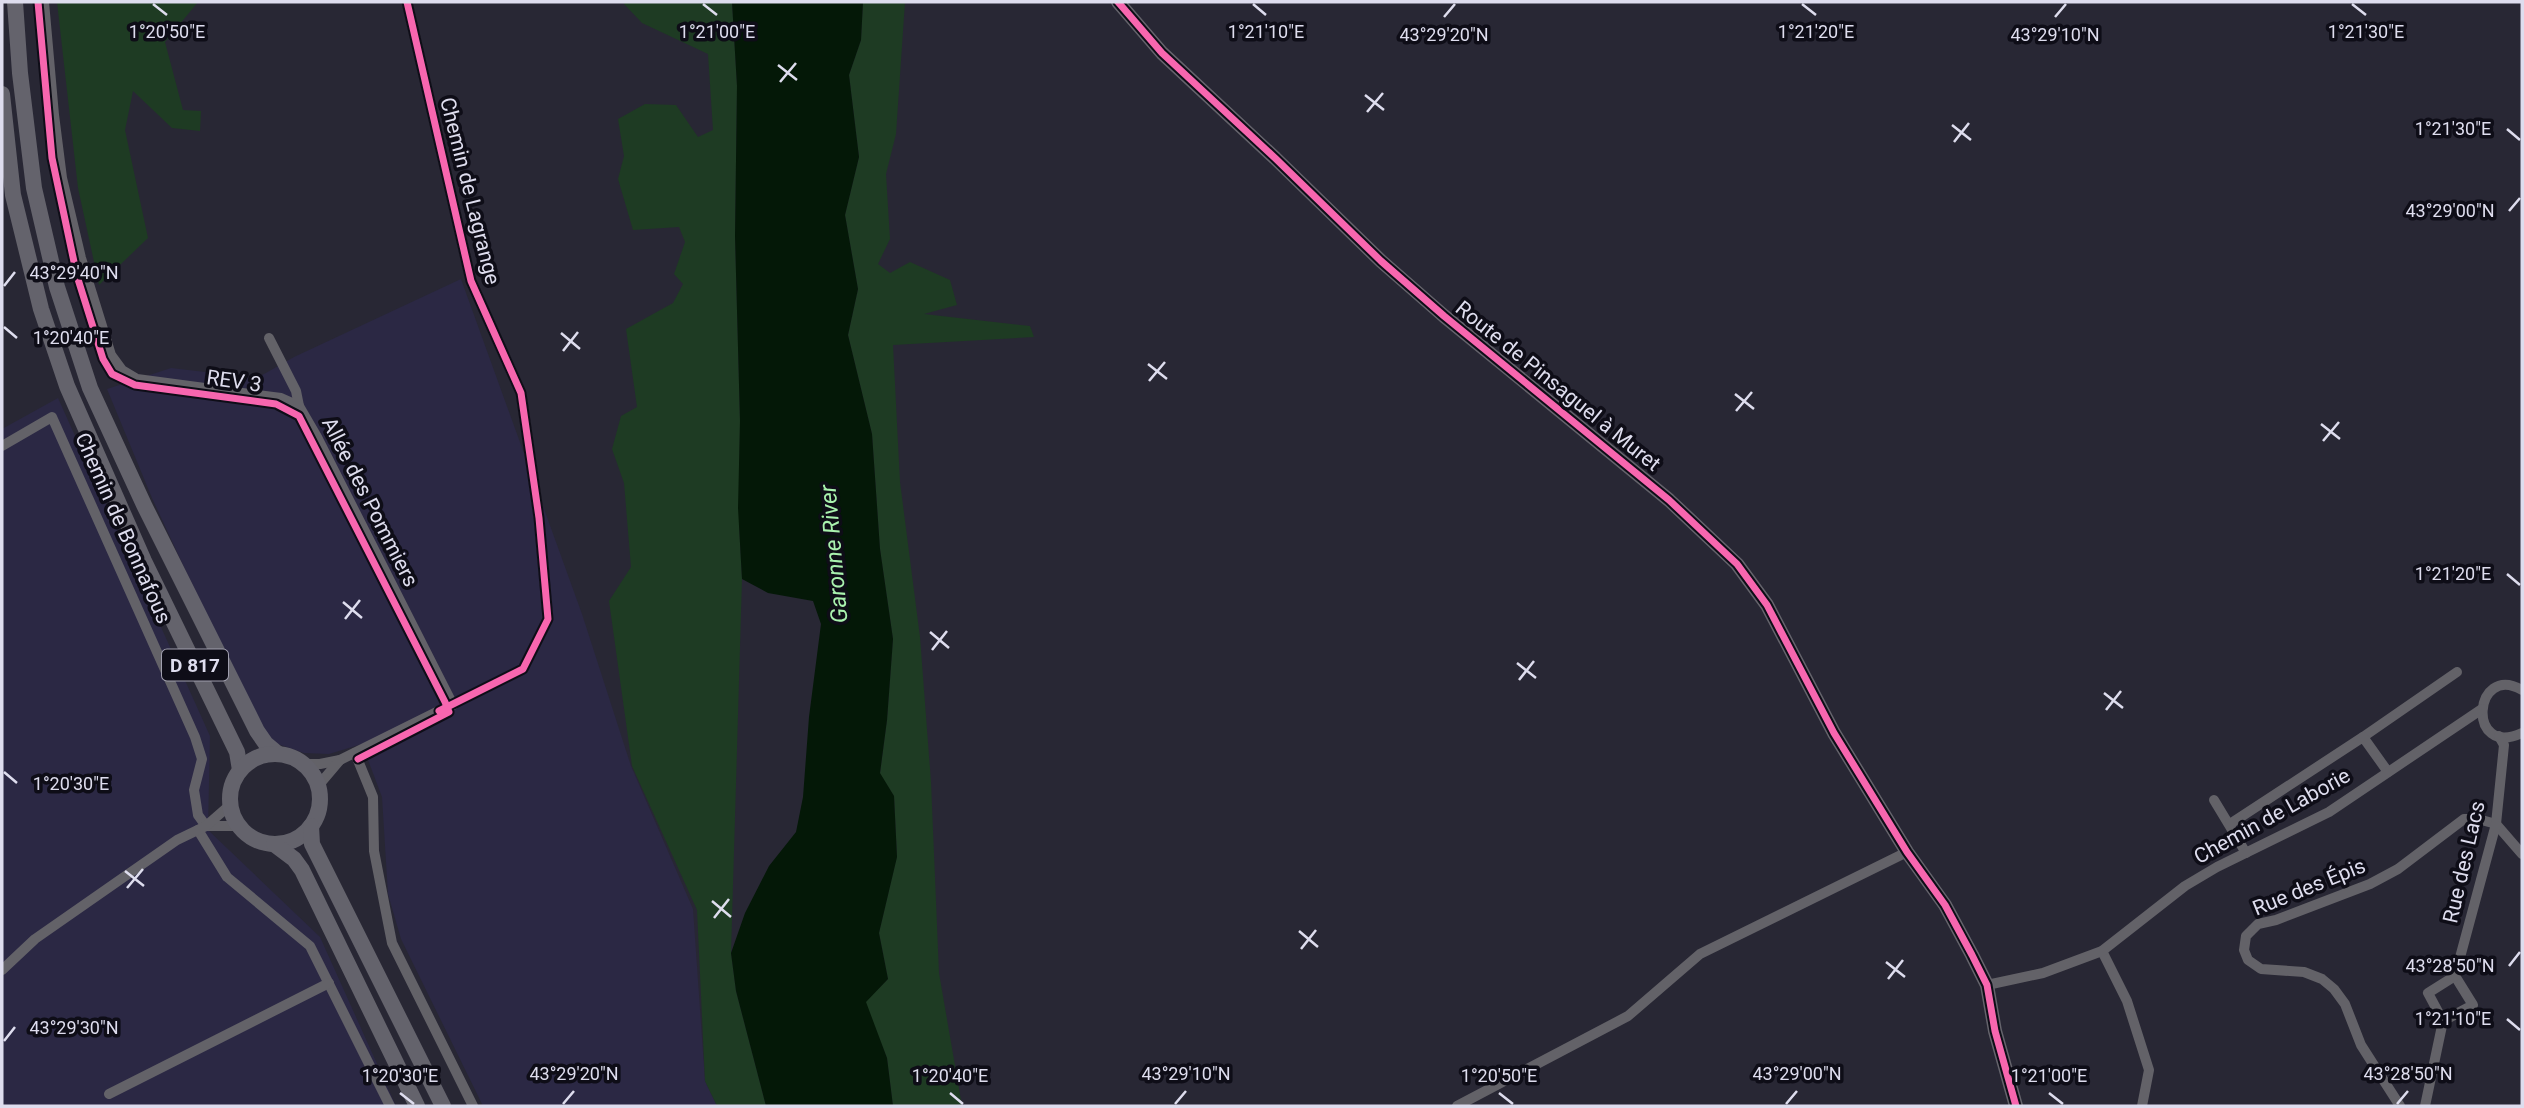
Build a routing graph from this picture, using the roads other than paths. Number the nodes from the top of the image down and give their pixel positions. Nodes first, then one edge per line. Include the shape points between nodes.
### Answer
1 (15, 2) edge
2 (44, 2) edge
3 (407, 2) edge
4 (1118, 2) edge
5 (2, 94) edge
6 (269, 338) dead end
7 (299, 407) junction
8 (2, 446) edge
9 (2457, 672) dead end
10 (2522, 690) edge
11 (453, 705) junction
12 (2482, 709) junction
13 (2464, 721) junction
14 (2484, 724) junction
15 (2519, 734) edge
16 (2498, 736) junction
17 (2363, 737) junction
18 (355, 753) junction
19 (278, 754) junction
20 (2503, 755) junction
21 (340, 760) junction
22 (304, 764) junction
23 (240, 770) junction
24 (2388, 772) junction
25 (318, 786) junction
26 (2214, 800) dead end
27 (230, 805) junction
28 (2230, 824) junction
29 (2496, 824) junction
30 (238, 825) junction
31 (311, 826) junction
32 (202, 828) junction
33 (274, 844) junction
34 (1907, 852) junction
35 (2246, 853) junction
36 (2522, 854) edge
37 (2102, 951) junction
38 (2, 970) edge
39 (2455, 976) junction
40 (329, 983) junction
41 (1987, 985) junction
42 (2443, 1021) junction
43 (109, 1094) dead end
44 (390, 1106) edge
45 (417, 1106) edge
46 (443, 1106) edge
47 (473, 1106) edge
48 (1457, 1106) edge
49 (2016, 1106) edge
50 (2142, 1106) edge
51 (2400, 1106) edge
52 (2425, 1106) edge

1 - 19 main road, D 817 via 34,188 57,287 90,388 257,731
2 - 7 street, Allée des Pommiers via 62,178 80,258 111,355 121,370 137,379 281,398
3 - 11 street, Chemin de Lagrange via 471,281 521,393 548,619 523,669
4 - 34 street, Route de Pinsaguel à Muret via 1162,53 1381,261 1669,500 1737,564 1767,605 1834,733
5 - 23 main road, D 817 via 13,195 41,309 67,387 144,561 237,752
6 - 7 street via 296,391
7 - 11 street, Allée des Pommiers
8 - 32 street, Chemin de Bonnafous via 52,417 195,737 202,759 194,790
9 - 17 street
10 - 12 street, Chemin de Laborie via 2511,685 2493,689
11 - 18 street
12 - 13 street, Chemin de Laborie
12 - 14 street
13 - 14 street
13 - 24 street, Chemin de Laborie
14 - 16 street
15 - 16 street
15 - 20 street, Rue des Lacs
16 - 20 street, Rue des Lacs
17 - 24 street
17 - 28 street
18 - 21 street
18 - 47 street via 373,797 374,851 392,943
19 - 22 main road
19 - 23 main road via 257,758
20 - 29 street, Rue des Lacs
21 - 22 street
21 - 25 street
22 - 25 main road
23 - 27 main road via 232,785
24 - 35 street, Chemin de Laborie via 2329,812
25 - 31 main road via 318,813
26 - 28 street
27 - 30 main road
27 - 32 street
28 - 35 street
29 - 36 street
29 - 39 street, Rue des Lacs
29 - 51 street, Rue des Épis via 2464,819 2398,869 2370,884 2258,924 2246,936 2248,960 2261,969 2304,972 2334,989 2361,1045
30 - 32 street
30 - 33 main road via 261,842
31 - 33 main road via 301,836
31 - 46 main road via 312,845
32 - 38 street via 177,840 35,939
32 - 40 street via 227,877 310,946
33 - 45 main road via 302,870
34 - 41 street, Route de Pinsaguel à Muret via 1945,905
34 - 48 street via 1700,954 1628,1016
35 - 37 street, Chemin de Laborie via 2185,886
37 - 41 street, Chemin de Laborie
37 - 50 street via 2127,1001 2149,1070
39 - 42 street via 2428,993
39 - 42 street via 2473,1005
40 - 43 street
40 - 44 street
41 - 49 street, Route de Pinsaguel à Muret
42 - 52 street

